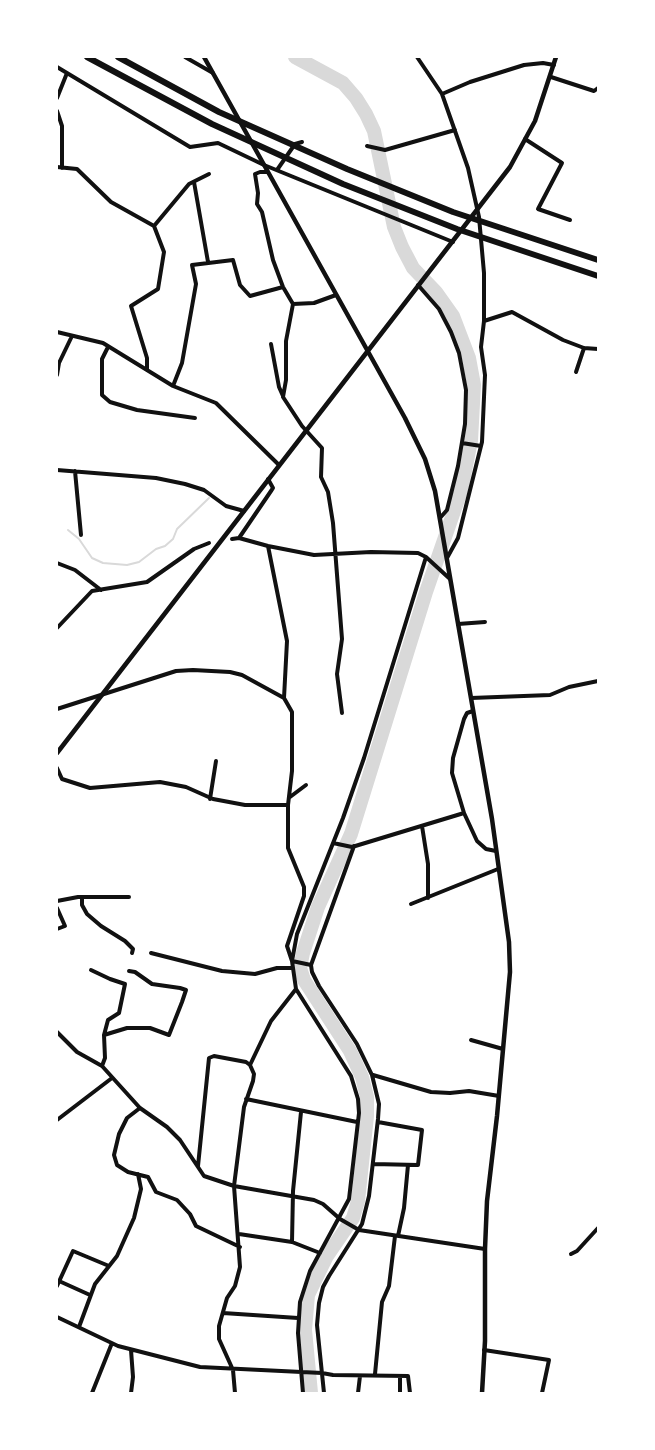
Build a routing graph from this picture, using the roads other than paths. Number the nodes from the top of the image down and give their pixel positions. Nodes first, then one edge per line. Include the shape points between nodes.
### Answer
1 (87, 57) edge
2 (118, 57) edge
3 (185, 57) edge
4 (204, 57) edge
5 (417, 57) edge
6 (556, 57) edge
7 (554, 65) junction
8 (57, 67) edge
9 (67, 73) junction
10 (213, 74) junction
11 (551, 76) junction
12 (598, 88) edge
13 (442, 94) junction
14 (57, 98) edge
15 (57, 111) edge
16 (455, 130) junction
17 (525, 139) junction
18 (302, 142) dead end
19 (369, 146) dead end
20 (264, 165) junction
21 (60, 167) edge
22 (277, 170) junction
23 (267, 172) junction
24 (209, 174) dead end
25 (194, 182) junction
26 (478, 209) junction
27 (570, 220) dead end
28 (154, 226) junction
29 (453, 242) junction
30 (598, 260) edge
31 (208, 262) junction
32 (598, 276) edge
33 (419, 284) junction
34 (283, 287) junction
35 (336, 295) junction
36 (293, 304) junction
37 (484, 321) junction
38 (57, 332) edge
39 (72, 336) junction
40 (271, 344) dead end
41 (108, 347) junction
42 (584, 348) junction
43 (598, 349) edge
44 (367, 351) junction
45 (147, 370) junction
46 (576, 372) dead end
47 (57, 375) edge
48 (173, 386) junction
49 (283, 397) junction
50 (195, 418) dead end
51 (306, 431) junction
52 (463, 444) junction
53 (479, 446) junction
54 (279, 465) junction
55 (57, 470) edge
56 (75, 471) junction
57 (268, 479) junction
58 (244, 511) junction
59 (440, 518) junction
60 (81, 535) dead end
61 (239, 538) junction
62 (232, 539) dead end
63 (209, 543) dead end
64 (268, 546) junction
65 (335, 555) junction
66 (426, 557) junction
67 (447, 558) junction
68 (57, 563) edge
69 (450, 579) junction
70 (100, 590) junction
71 (485, 622) dead end
72 (458, 624) junction
73 (57, 628) edge
74 (598, 681) edge
75 (102, 694) junction
76 (284, 698) junction
77 (470, 698) junction
78 (57, 709) edge
79 (472, 711) junction
80 (342, 713) dead end
81 (57, 753) edge
82 (216, 761) dead end
83 (57, 768) edge
84 (306, 785) dead end
85 (290, 797) junction
86 (210, 799) junction
87 (288, 806) junction
88 (464, 813) junction
89 (422, 825) junction
90 (334, 843) junction
91 (353, 846) junction
92 (496, 850) junction
93 (498, 869) junction
94 (82, 897) junction
95 (129, 897) dead end
96 (428, 898) junction
97 (57, 901) edge
98 (411, 904) dead end
99 (57, 908) edge
100 (57, 929) edge
101 (134, 949) dead end
102 (151, 953) dead end
103 (293, 962) junction
104 (308, 964) junction
105 (292, 968) junction
106 (91, 970) dead end
107 (129, 971) dead end
108 (296, 988) junction
109 (57, 1032) edge
110 (104, 1035) junction
111 (471, 1040) dead end
112 (503, 1049) junction
113 (250, 1065) junction
114 (102, 1066) junction
115 (372, 1075) junction
116 (112, 1078) junction
117 (499, 1096) junction
118 (246, 1099) junction
119 (140, 1107) junction
120 (301, 1112) junction
121 (57, 1120) edge
122 (357, 1122) junction
123 (378, 1122) junction
124 (373, 1164) junction
125 (408, 1165) junction
126 (198, 1167) junction
127 (138, 1174) junction
128 (234, 1186) junction
129 (293, 1195) junction
130 (340, 1219) junction
131 (598, 1228) edge
132 (359, 1230) junction
133 (239, 1234) junction
134 (396, 1236) junction
135 (291, 1242) junction
136 (240, 1247) junction
137 (485, 1249) junction
138 (320, 1253) junction
139 (571, 1254) dead end
140 (109, 1266) junction
141 (58, 1284) edge
142 (90, 1295) junction
143 (223, 1313) junction
144 (57, 1317) edge
145 (297, 1318) junction
146 (79, 1327) junction
147 (112, 1343) junction
148 (131, 1350) junction
149 (484, 1350) junction
150 (233, 1370) junction
151 (303, 1373) junction
152 (320, 1373) junction
153 (375, 1374) junction
154 (360, 1376) junction
155 (400, 1376) junction
156 (92, 1393) edge
157 (131, 1393) edge
158 (235, 1393) edge
159 (303, 1393) edge
160 (324, 1393) edge
161 (358, 1393) edge
162 (399, 1393) edge
163 (410, 1393) edge
164 (482, 1393) edge
165 (542, 1393) edge

1 - 32 highway via 212,124 343,184 458,229
2 - 30 highway via 219,112 347,170 453,212
3 - 10 street
4 - 10 street
5 - 13 street
6 - 7 street
7 - 11 street
7 - 13 street via 524,65
8 - 9 street
9 - 14 street
9 - 20 street via 190,147 218,143
10 - 20 street
11 - 12 street via 594,91
11 - 17 street
13 - 16 street
15 - 21 street via 62,126
16 - 19 street via 386,150
16 - 26 street
17 - 26 street
17 - 27 street via 562,164 538,209
18 - 22 street via 295,144
20 - 22 street
20 - 23 street
21 - 28 street via 77,169 111,202
22 - 29 street
23 - 34 street via 255,174 257,204
23 - 35 street
24 - 25 street
25 - 28 street
25 - 31 street
26 - 29 street
26 - 37 street
28 - 45 street via 164,252 158,289 132,306
29 - 33 street
31 - 34 street via 233,260 240,285 250,296
31 - 48 street via 192,265 196,284 183,363
33 - 44 street
33 - 52 street via 442,314 459,352 466,390
34 - 36 street
35 - 36 street via 314,303
35 - 44 street
36 - 49 street via 286,341
37 - 42 street via 512,312
37 - 53 street via 481,347 485,375
38 - 39 street
39 - 41 street
39 - 47 street
40 - 49 street
41 - 45 street
41 - 50 street via 102,359 102,394 110,402
42 - 43 street
42 - 46 street
44 - 51 street
44 - 59 street via 417,441 432,480
45 - 48 street
48 - 54 street via 216,403
49 - 51 street
51 - 54 street
51 - 65 street via 322,448 321,477 328,492
52 - 53 street
52 - 59 street via 447,510
53 - 67 street via 458,538
54 - 57 street
55 - 56 street
56 - 58 street via 185,484
56 - 60 street
57 - 58 street
57 - 61 street via 272,491
58 - 75 street
59 - 67 street
61 - 62 street
61 - 64 street
63 - 70 street via 147,582
64 - 65 street
64 - 76 street via 287,642
65 - 66 street via 396,551
65 - 80 street via 342,639 337,674
66 - 69 street
66 - 90 street
67 - 69 street
68 - 70 street via 75,570
69 - 72 street
70 - 73 street via 92,591
71 - 72 street
72 - 77 street
74 - 77 street via 550,695
75 - 76 street via 176,671 193,670 242,675
75 - 78 street
75 - 81 street
76 - 85 street via 292,712
77 - 79 street
79 - 88 street via 464,719 453,758 452,773
79 - 92 street
82 - 86 street
83 - 86 street via 62,779 90,788 160,782
84 - 85 street
85 - 87 street
86 - 87 street
87 - 103 street via 288,848 304,888 287,946
88 - 89 street
88 - 92 street via 477,841 486,849
89 - 91 street
89 - 96 street
90 - 91 street
90 - 103 street via 297,934
91 - 104 street
92 - 93 street
93 - 96 street
93 - 112 street via 510,972
94 - 95 street
94 - 97 street
94 - 101 street via 82,905 94,921
96 - 98 street
99 - 100 street via 65,926
102 - 105 street via 222,971 255,974
103 - 104 street
103 - 105 street
104 - 115 street
105 - 108 street
106 - 110 street via 125,984 119,1013 108,1020
107 - 110 street via 152,984 186,990 182,1002 169,1035 150,1028 127,1028
108 - 113 street via 271,1021
108 - 122 street via 351,1076 358,1099
109 - 114 street via 77,1052
110 - 114 street
111 - 112 street
112 - 117 street
113 - 118 street via 254,1074
113 - 126 street via 209,1058
114 - 116 street
115 - 117 street via 431,1092 475,1091
115 - 123 street via 379,1104
116 - 119 street
116 - 121 street
117 - 137 street
118 - 120 street
118 - 128 street
119 - 126 street via 180,1140
119 - 127 street via 123,1124 114,1155 117,1165
120 - 122 street
120 - 129 street
122 - 130 street via 349,1199
123 - 124 street
123 - 125 street via 422,1130 418,1165
124 - 125 street
124 - 132 street via 368,1203
125 - 134 street via 405,1208
126 - 128 street via 204,1176
127 - 136 street via 148,1177 156,1192 177,1200 196,1226
127 - 140 street via 141,1189 134,1218
128 - 129 street
128 - 133 street
129 - 130 street via 322,1204
129 - 135 street
130 - 132 street
130 - 138 street
131 - 139 street
132 - 134 street
132 - 152 street via 323,1287 317,1325
133 - 135 street
133 - 136 street
134 - 137 street
134 - 153 street via 389,1286 381,1302
135 - 138 street
136 - 143 street via 238,1279
137 - 149 street
138 - 145 street via 305,1281
140 - 141 street via 73,1251
140 - 142 street
141 - 142 street
142 - 146 street
143 - 145 street
143 - 150 street via 219,1340
144 - 146 street
145 - 151 street
146 - 147 street
147 - 148 street
147 - 156 street
148 - 150 street via 200,1367
148 - 157 street
149 - 164 street
149 - 165 street via 549,1360
150 - 151 street
150 - 158 street
151 - 152 street
151 - 159 street
152 - 154 street
152 - 160 street
153 - 154 street
153 - 155 street
154 - 161 street
155 - 162 street
155 - 163 street via 408,1376

